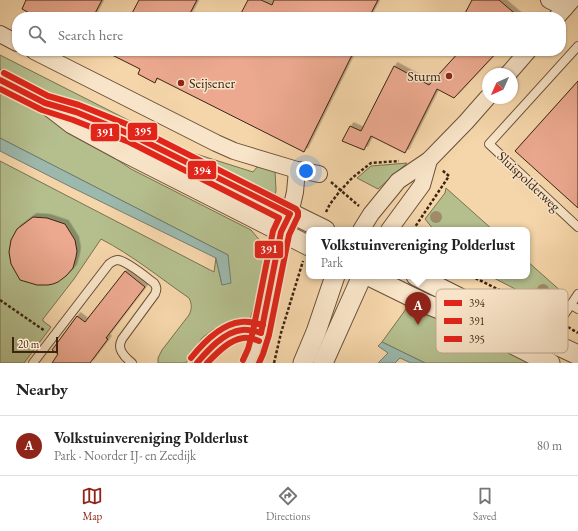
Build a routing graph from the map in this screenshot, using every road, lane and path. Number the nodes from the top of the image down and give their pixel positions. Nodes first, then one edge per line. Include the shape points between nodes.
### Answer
1 (549, 0) edge
2 (565, 8) edge
3 (0, 34) edge
4 (12, 40) edge
5 (578, 46) edge
6 (44, 56) edge
7 (524, 56) edge
8 (513, 68) edge
9 (0, 80) edge
10 (45, 103) junction
11 (482, 103) edge
12 (429, 160) junction
13 (400, 161) dead end
14 (297, 170) junction
15 (319, 174) dead end
16 (290, 214) junction
17 (320, 227) edge
18 (322, 227) edge
19 (363, 227) edge
20 (391, 227) edge
21 (578, 227) edge
22 (281, 232) junction
23 (306, 250) edge
24 (306, 254) edge
25 (334, 279) edge
26 (361, 279) edge
27 (375, 279) edge
28 (421, 279) edge
29 (477, 279) edge
30 (438, 289) edge
31 (497, 289) edge
32 (578, 294) edge
33 (0, 300) edge
34 (574, 307) edge
35 (436, 308) edge
36 (261, 334) junction
37 (53, 337) junction
38 (546, 353) edge
39 (578, 355) edge
40 (33, 363) edge
41 (132, 363) edge
42 (198, 363) edge
43 (250, 363) edge
44 (274, 363) edge
45 (303, 363) edge
46 (323, 363) edge

1 - 2 street
3 - 4 street
5 - 21 lane, Sluispolderweg via 489,144
6 - 14 street via 216,143
7 - 8 street
9 - 10 street
10 - 16 street via 76,112 132,135
10 - 22 street via 72,124
11 - 12 street
12 - 19 street via 398,181
12 - 20 street via 422,185
13 - 18 path via 371,163 352,178 330,204
14 - 15 street
14 - 16 street
16 - 17 street
16 - 22 lane
22 - 23 street
22 - 36 lane
24 - 44 path
25 - 45 street
26 - 46 street
27 - 35 street
28 - 30 street
29 - 31 path
32 - 34 lane
33 - 37 path
36 - 42 lane via 238,330 216,343
36 - 43 lane
37 - 40 lane
37 - 41 lane via 109,264 118,260 154,283 157,290 122,339 121,352
38 - 39 street

